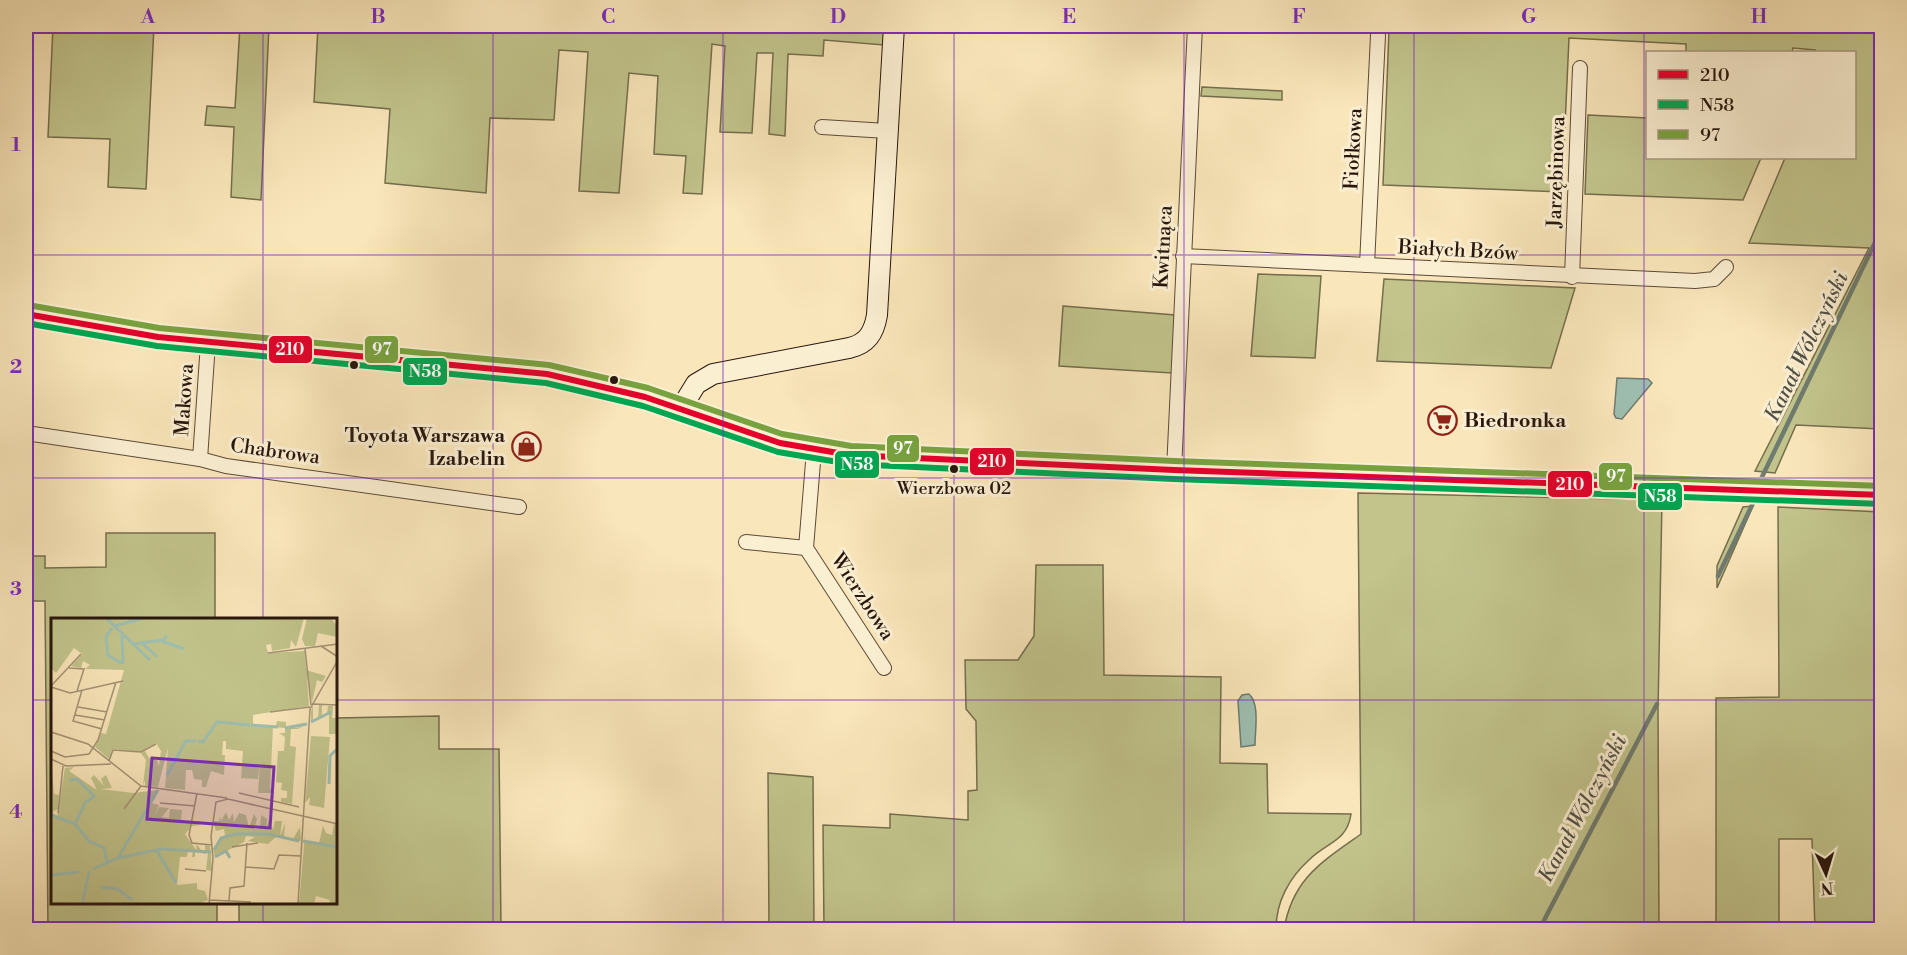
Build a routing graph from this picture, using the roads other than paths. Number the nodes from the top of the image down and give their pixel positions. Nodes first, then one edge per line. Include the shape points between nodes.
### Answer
1 (894, 26) edge
2 (1195, 26) edge
3 (1378, 35) dead end
4 (1580, 68) dead end
5 (822, 127) dead end
6 (886, 131) junction
7 (1183, 256) junction
8 (1367, 265) junction
9 (1726, 267) dead end
10 (1572, 277) junction
11 (26, 314) edge
12 (208, 343) junction
13 (680, 410) junction
14 (26, 433) edge
15 (814, 450) junction
16 (200, 459) junction
17 (1174, 470) junction
18 (1881, 495) edge
19 (519, 507) dead end
20 (746, 542) dead end
21 (806, 548) junction
22 (884, 668) dead end

1 - 6 street
2 - 7 street, Kwitnąca
3 - 8 street, Fiołkowa
4 - 10 street, Jarzębinowa
5 - 6 street
6 - 13 street via 877,315 870,336 849,348 713,374 696,384
7 - 8 street, Białych Bzów
7 - 17 street, Kwitnąca
8 - 10 street, Białych Bzów
9 - 10 street, Białych Bzów via 1714,279 1695,281
11 - 12 street
12 - 13 street via 547,374 645,397
12 - 16 street, Makowa
13 - 15 street via 780,443
14 - 16 street, Chabrowa
15 - 17 street via 891,458
15 - 21 street, Wierzbowa
16 - 19 street, Chabrowa via 226,466
17 - 18 street
20 - 21 street, Wierzbowa
21 - 22 street, Wierzbowa

